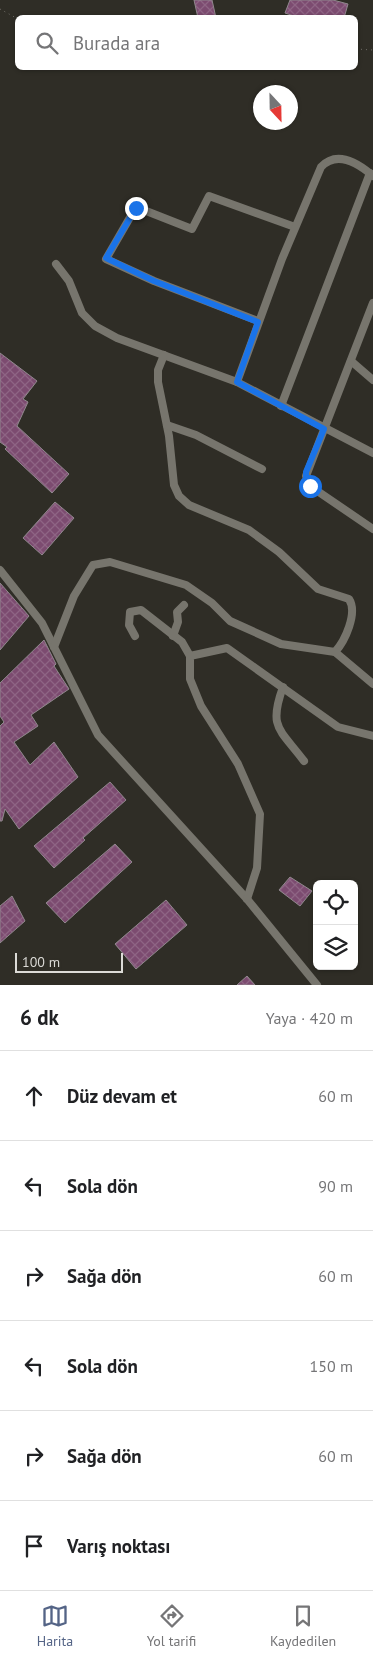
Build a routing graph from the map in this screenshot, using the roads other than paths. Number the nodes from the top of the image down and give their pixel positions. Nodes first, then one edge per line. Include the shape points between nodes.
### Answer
1 (371, 174) edge
2 (295, 227) junction
3 (56, 264) dead end
4 (373, 303) edge
5 (371, 316) edge
6 (258, 322) junction
7 (164, 355) junction
8 (351, 361) junction
9 (373, 380) edge
10 (237, 382) junction
11 (281, 406) junction
12 (167, 425) junction
13 (324, 429) junction
14 (373, 453) edge
15 (262, 469) dead end
16 (373, 529) edge
17 (0, 570) edge
18 (184, 605) dead end
19 (135, 636) dead end
20 (173, 636) junction
21 (54, 647) junction
22 (335, 652) junction
23 (190, 656) junction
24 (373, 684) edge
25 (283, 687) junction
26 (373, 736) edge
27 (304, 761) dead end
28 (246, 899) junction
29 (317, 985) edge

1 - 2 street via 343,159 324,163
1 - 11 street
2 - 6 street
2 - 6 street via 209,196 192,229 136,208 106,258 154,281
3 - 7 street via 69,281 82,313 95,326 116,338
4 - 5 street
5 - 8 street
6 - 10 street
7 - 10 street
7 - 12 street via 158,370 158,382
8 - 9 street
8 - 13 street
10 - 11 street
11 - 13 street
12 - 15 street via 196,435
12 - 22 street via 174,485 182,500 250,530 318,588 343,595 351,601 345,639
13 - 14 street
13 - 16 street via 306,472 306,480
17 - 21 street via 42,624
18 - 20 street via 177,612 178,622
19 - 20 street via 129,625 130,612 142,610
20 - 23 street via 182,642
21 - 22 street via 74,596 93,565 110,562 186,585 230,620 281,644
21 - 28 street via 98,735
22 - 24 street
23 - 25 street via 227,648
23 - 28 street via 190,679 201,706 238,764 260,814 257,868
25 - 26 street via 338,726
25 - 27 street via 276,706 276,723
28 - 29 street

